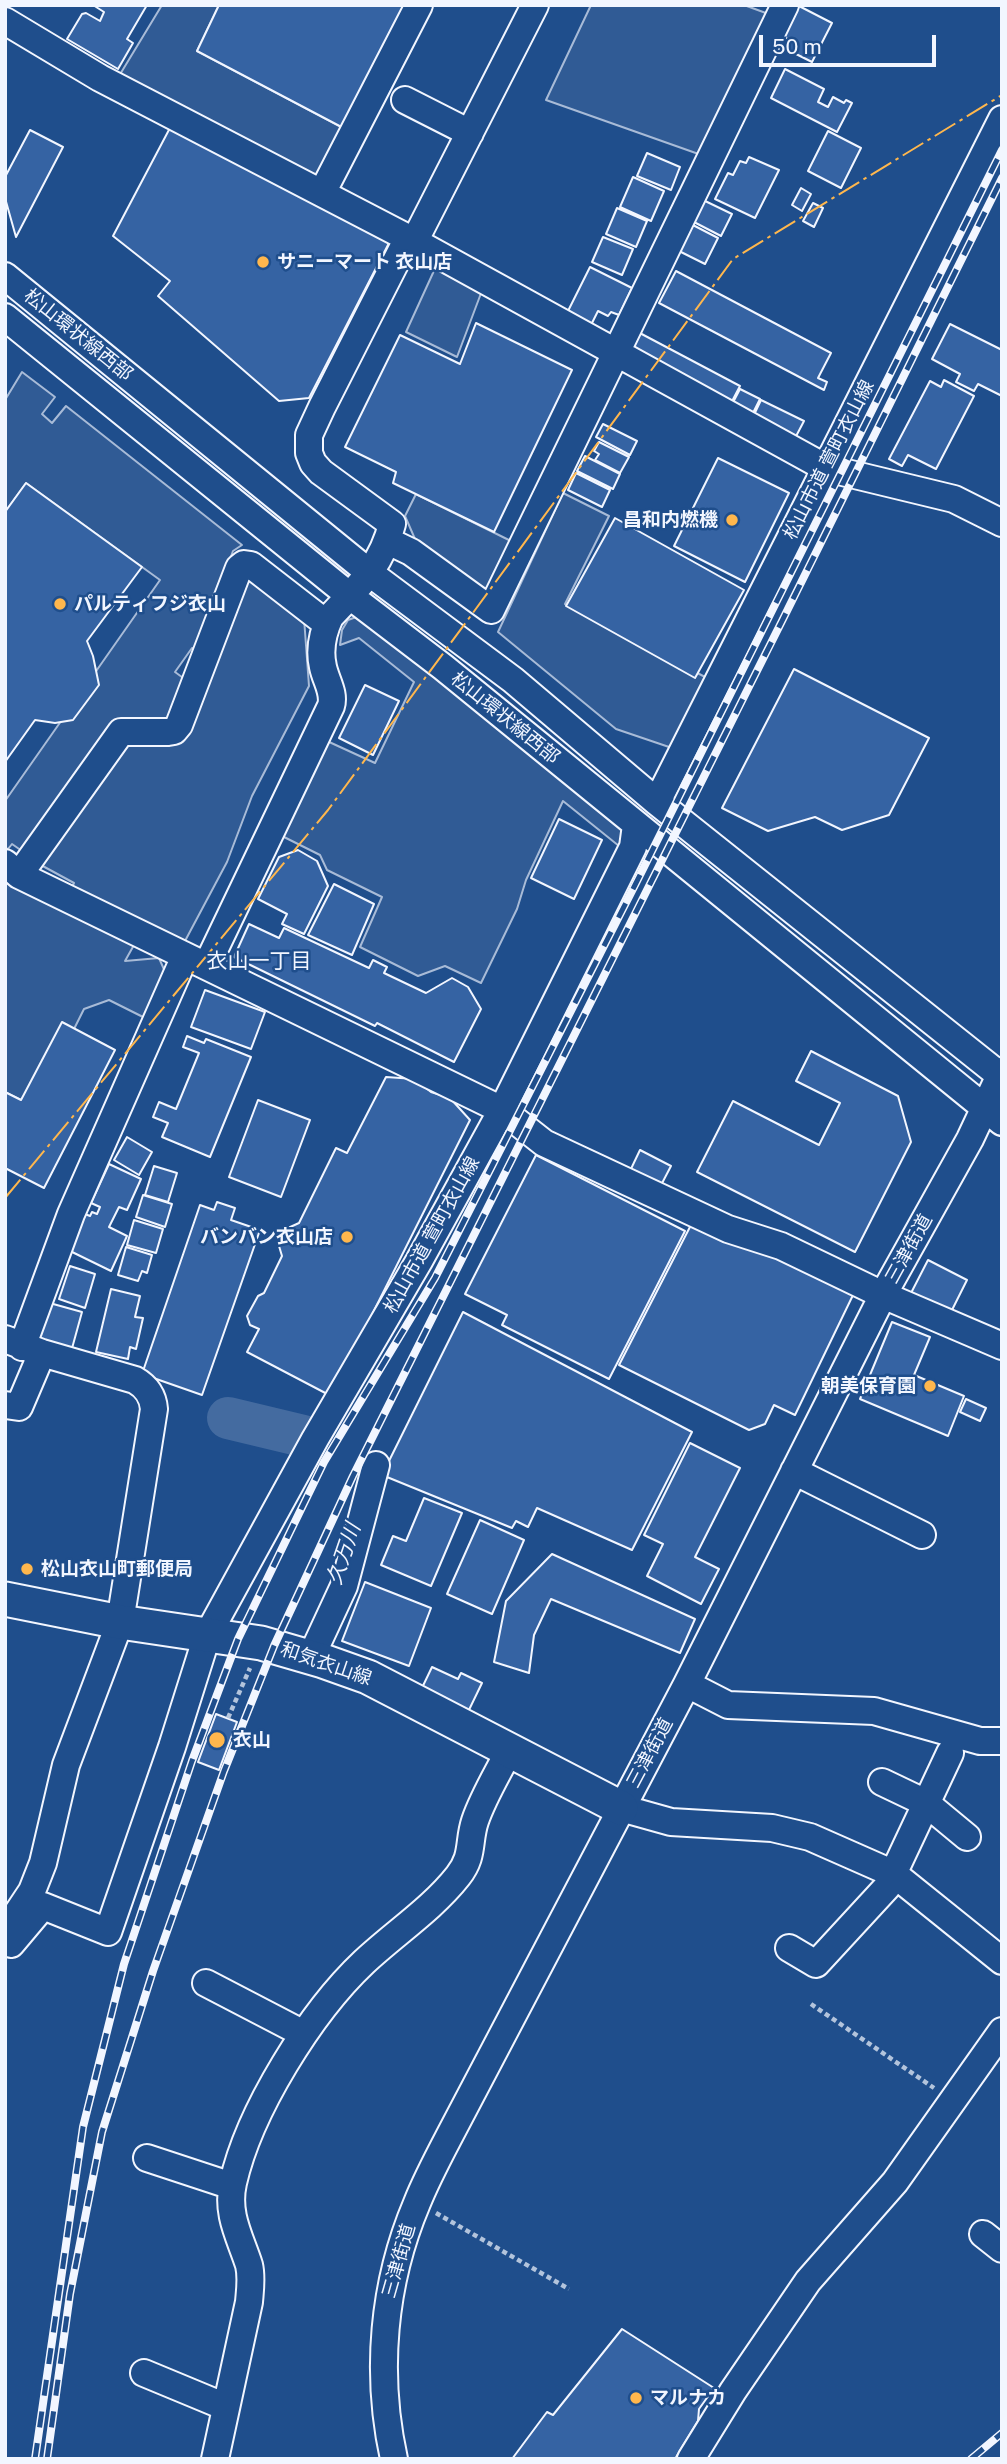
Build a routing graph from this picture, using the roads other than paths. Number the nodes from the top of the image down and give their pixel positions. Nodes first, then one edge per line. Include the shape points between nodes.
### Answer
1 (419, 5) edge
2 (535, 5) edge
3 (785, 5) edge
4 (5, 21) edge
5 (405, 100) dead end
6 (1002, 119) edge
7 (470, 133) junction
8 (322, 194) junction
9 (411, 240) junction
10 (5, 276) edge
11 (5, 317) edge
12 (617, 354) junction
13 (826, 468) junction
14 (1002, 523) edge
15 (388, 541) junction
16 (371, 573) junction
17 (350, 596) junction
18 (327, 624) junction
19 (657, 802) junction
20 (636, 825) junction
21 (12, 869) edge
22 (196, 960) junction
23 (1001, 1075) edge
24 (502, 1110) junction
25 (993, 1115) edge
26 (883, 1295) junction
27 (23, 1346) edge
28 (1002, 1346) edge
29 (5, 1405) edge
30 (376, 1465) dead end
31 (794, 1471) junction
32 (922, 1535) dead end
33 (5, 1599) edge
34 (51, 1608) junction
35 (5, 1617) edge
36 (120, 1622) junction
37 (207, 1636) junction
38 (311, 1657) junction
39 (687, 1684) junction
40 (1002, 1741) edge
41 (510, 1749) junction
42 (950, 1753) dead end
43 (882, 1782) dead end
44 (926, 1803) junction
45 (621, 1808) junction
46 (967, 1837) dead end
47 (894, 1874) junction
48 (5, 1927) edge
49 (5, 1939) edge
50 (789, 1948) dead end
51 (1002, 1961) edge
52 (206, 1983) dead end
53 (1002, 2031) edge
54 (304, 2035) junction
55 (147, 2158) dead end
56 (232, 2186) junction
57 (144, 2373) dead end
58 (226, 2407) junction
59 (215, 2459) edge
60 (394, 2459) edge
61 (691, 2459) edge

1 - 8 street
2 - 7 street
3 - 12 street
4 - 8 street via 100,78
5 - 7 street
6 - 13 street, 松山市道 萱町衣山線
7 - 9 street
8 - 9 street
9 - 12 street
9 - 15 street via 308,441 311,458 321,472 392,524
10 - 16 street, 松山環状線西部
11 - 17 street, 松山環状線西部
12 - 13 street
12 - 15 street via 491,610 411,552
13 - 14 street via 954,499
13 - 19 street, 松山市道 萱町衣山線
15 - 16 street
16 - 17 street
16 - 19 street, 松山環状線西部 via 513,680
17 - 18 street
17 - 20 street, 松山環状線西部
18 - 21 street via 244,564 179,725 168,732 121,732
18 - 22 street via 321,654 333,696 331,706
19 - 23 street, 松山環状線西部
20 - 24 street, 松山市道 萱町衣山線 via 633,847
20 - 25 street, 松山環状線西部
21 - 22 street
22 - 24 street
22 - 27 street via 71,1214
23 - 25 street, 三津街道
24 - 26 street via 544,1143
24 - 37 street, 松山市道 萱町衣山線
25 - 26 street, 三津街道
26 - 28 street
26 - 31 street, 三津街道
27 - 29 street via 19,1407
27 - 36 street via 135,1380 152,1399
30 - 38 street via 344,1586
31 - 32 street
31 - 39 street, 三津街道
33 - 34 main road, 和気衣山線
34 - 35 street
34 - 36 main road, 和気衣山線
36 - 37 main road, 和気衣山線
36 - 48 street via 66,1765 43,1863 19,1914
37 - 38 main road, 和気衣山線 via 261,1643
37 - 49 street, 松山市道 萱町衣山線 via 108,1932 43,1906 11,1944
38 - 41 main road, 和気衣山線 via 368,1677
39 - 40 street via 728,1705 874,1711 980,1741
39 - 45 street, 三津街道
41 - 45 main road, 和気衣山線
41 - 54 street via 475,1820 472,1850 460,1874 435,1902 337,1987
42 - 44 street
43 - 44 street
44 - 46 street
44 - 47 street
45 - 47 street via 671,1822 772,1828 810,1837
45 - 60 street, 三津街道 via 417,2202 395,2266 387,2308 384,2353
47 - 50 street via 816,1964
47 - 51 street
52 - 54 street
53 - 61 street via 895,2182 808,2281
54 - 56 street via 251,2130
55 - 56 street
56 - 58 street via 233,2224 251,2282
57 - 58 street
58 - 59 street

